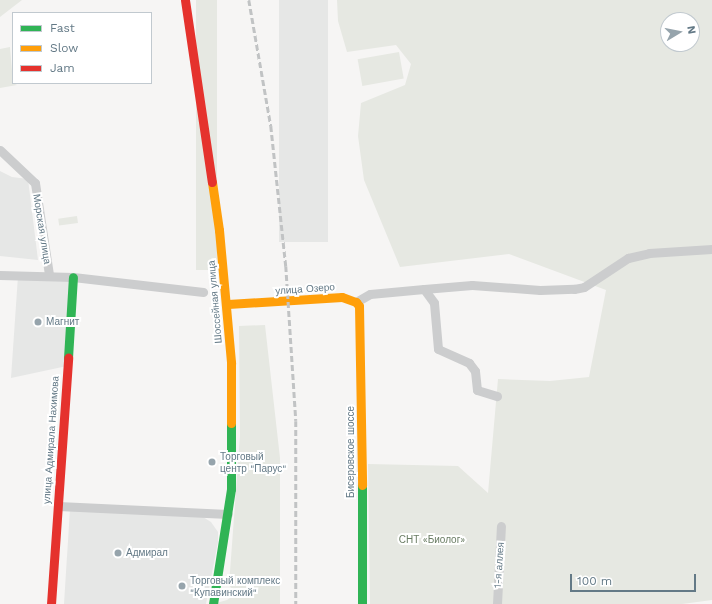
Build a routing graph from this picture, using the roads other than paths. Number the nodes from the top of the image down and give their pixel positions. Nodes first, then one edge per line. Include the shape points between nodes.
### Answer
1 (185, 0) edge
2 (0, 150) edge
3 (712, 249) edge
4 (0, 275) edge
5 (49, 275) junction
6 (73, 277) junction
7 (424, 289) junction
8 (203, 292) dead end
9 (356, 302) junction
10 (228, 304) junction
11 (497, 396) dead end
12 (58, 506) junction
13 (228, 514) junction
14 (502, 526) dead end
15 (51, 604) edge
16 (213, 604) edge
17 (362, 604) edge
18 (497, 604) edge

1 - 10 main road, Шоссейная улица
2 - 5 street, Морская улица via 35,183
3 - 7 street via 648,253 628,258 584,287 574,289 540,290 472,285
4 - 5 street
5 - 6 street
6 - 8 street
6 - 12 main road, улица Адмирала Нахимова
7 - 9 street via 370,294
7 - 11 street via 434,303 438,349 469,363 475,371 477,390
9 - 10 main road, улица Озеро via 342,297
9 - 17 main road, Бисеровское шоссе via 361,313
10 - 13 main road, Шоссейная улица via 232,404
12 - 13 street
12 - 15 main road, улица Адмирала Нахимова
13 - 16 main road, Шоссейная улица
14 - 18 street, 1-я аллея

